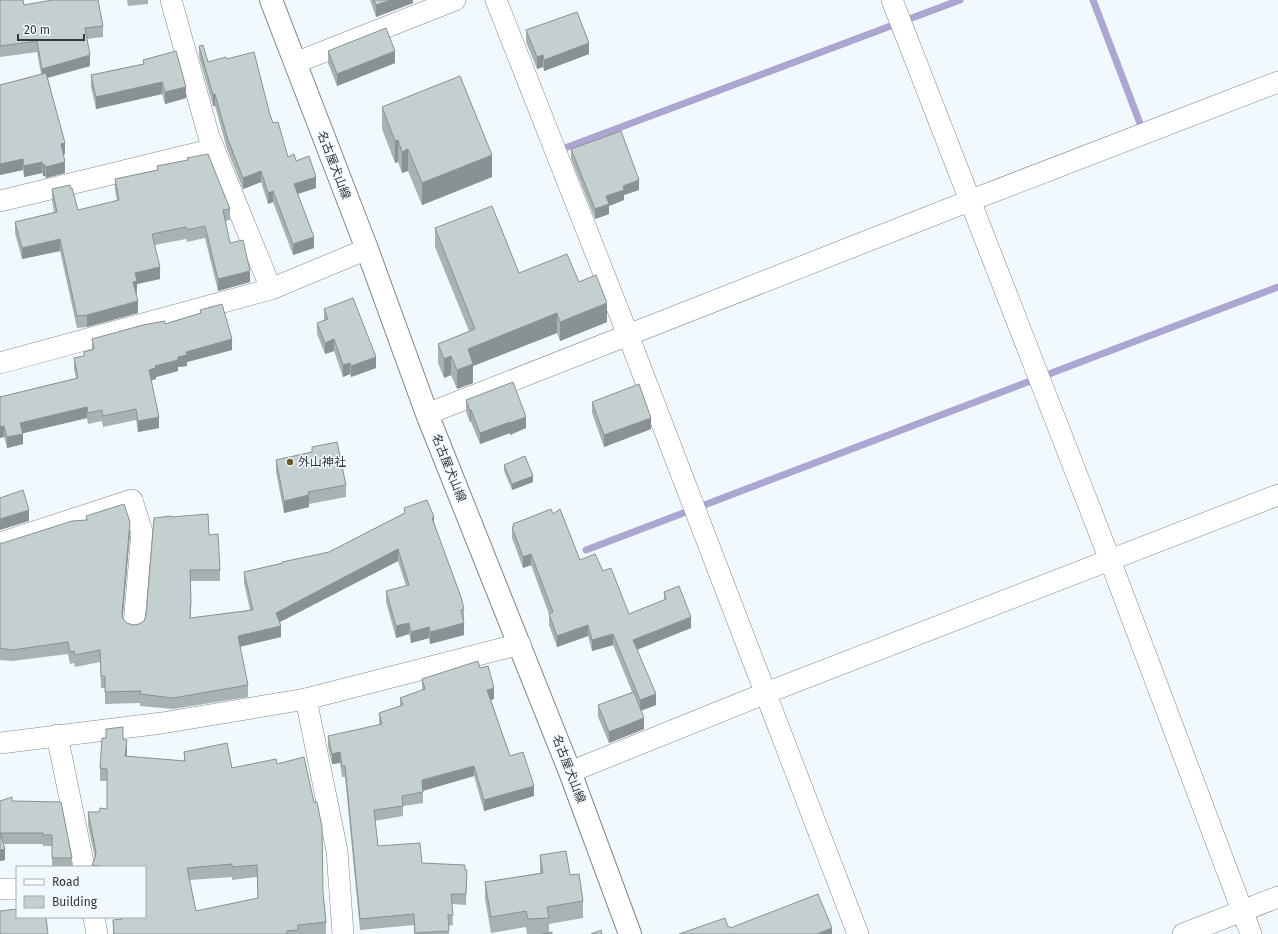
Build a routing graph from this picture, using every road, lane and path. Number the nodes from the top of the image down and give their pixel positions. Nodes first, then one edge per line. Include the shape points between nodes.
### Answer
1 (171, 0) edge
2 (271, 0) edge
3 (454, 0) edge
4 (496, 0) edge
5 (892, 0) edge
6 (295, 64) junction
7 (1278, 82) edge
8 (214, 149) junction
9 (0, 201) edge
10 (969, 201) junction
11 (367, 249) junction
12 (271, 289) junction
13 (628, 335) junction
14 (0, 363) edge
15 (427, 414) junction
16 (1278, 495) edge
17 (0, 543) edge
18 (1110, 560) junction
19 (134, 625) edge
20 (520, 644) junction
21 (766, 693) junction
22 (306, 699) junction
23 (57, 736) junction
24 (0, 743) edge
25 (570, 772) junction
26 (84, 866) edge
27 (0, 889) edge
28 (16, 889) edge
29 (1278, 897) edge
30 (1242, 911) junction
31 (94, 918) edge
32 (626, 933) edge
33 (97, 934) edge
34 (342, 934) edge
35 (858, 934) edge
36 (1183, 934) edge
37 (1251, 934) edge

1 - 8 street
2 - 6 main road, 名古屋犬山線
3 - 6 street
4 - 13 street
5 - 10 street
6 - 11 main road, 名古屋犬山線
7 - 10 street
8 - 9 street
8 - 12 street
10 - 13 street
10 - 18 street
11 - 12 street
11 - 15 main road, 名古屋犬山線
12 - 14 street
13 - 15 street
13 - 21 street
15 - 20 main road, 名古屋犬山線
16 - 18 street
17 - 19 street via 132,500 142,532
18 - 21 street
18 - 30 street
20 - 22 street
20 - 25 main road, 名古屋犬山線
21 - 25 street
21 - 35 street
22 - 23 street via 162,723
22 - 34 street via 337,851
23 - 24 street
23 - 26 street
25 - 32 main road, 名古屋犬山線
27 - 28 street
29 - 30 street
30 - 36 street
30 - 37 street
31 - 33 street

